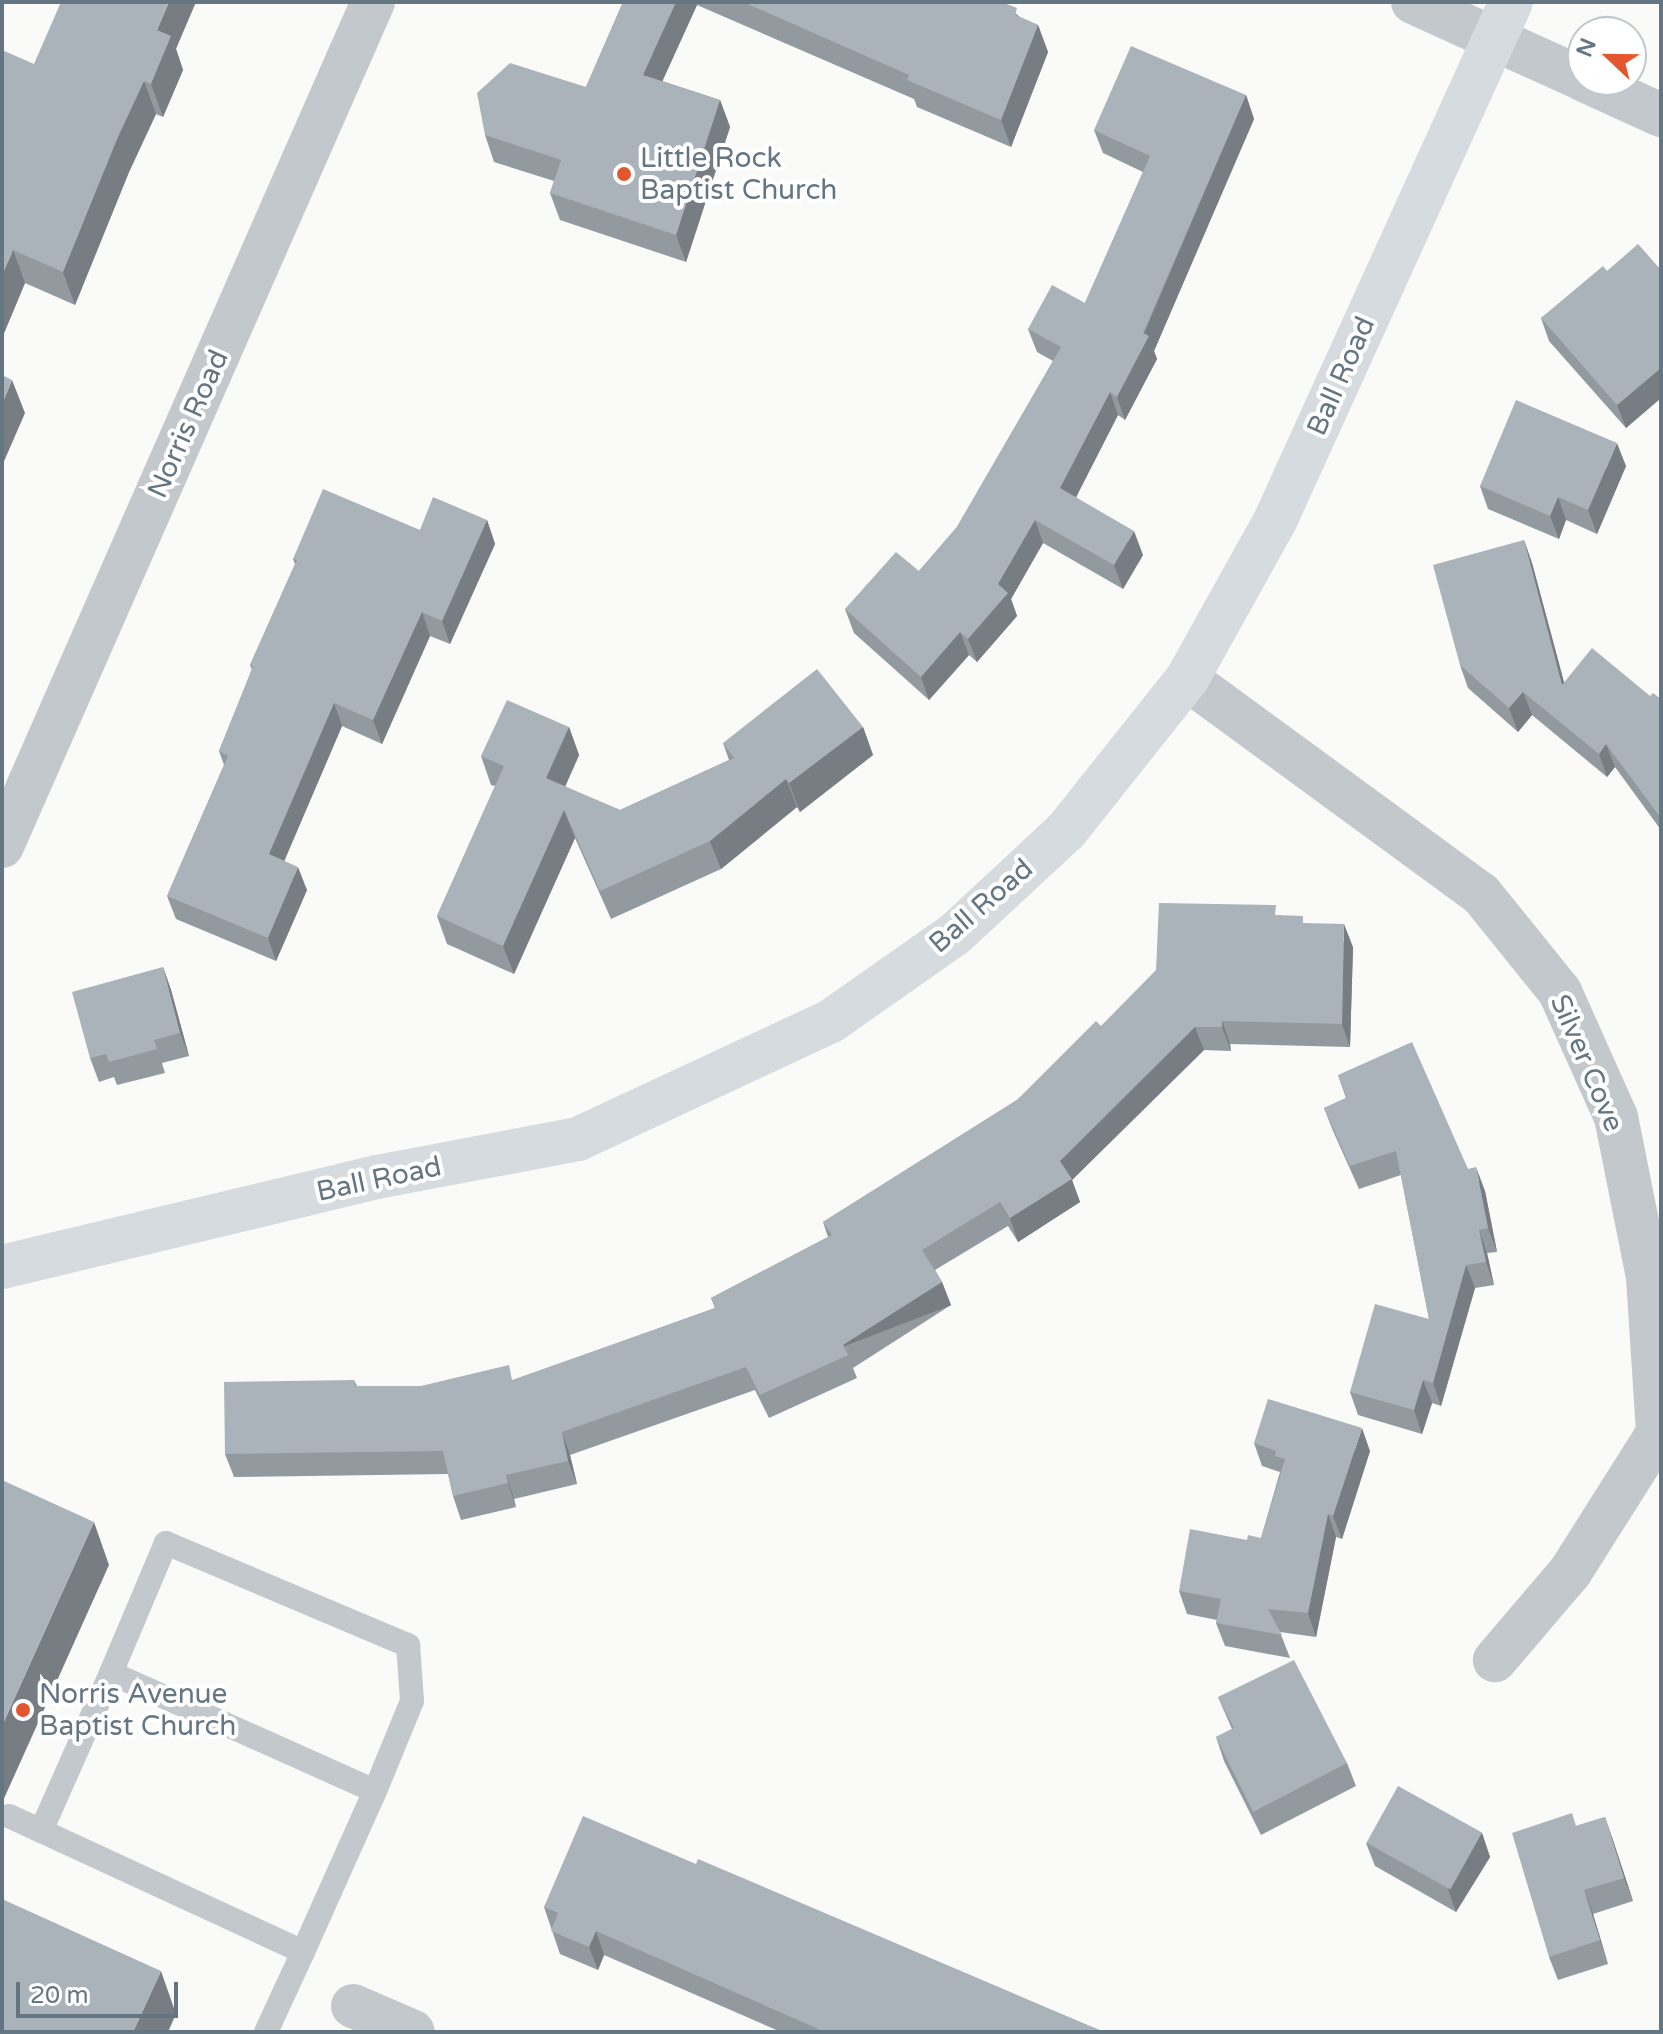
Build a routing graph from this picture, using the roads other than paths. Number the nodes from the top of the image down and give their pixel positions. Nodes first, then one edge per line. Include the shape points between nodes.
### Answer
1 (373, 2) edge
2 (1413, 2) edge
3 (1503, 20) edge
4 (1567, 67) edge
5 (1619, 96) edge
6 (1661, 115) edge
7 (1187, 679) junction
8 (2, 846) edge
9 (2, 1267) edge
10 (1660, 1435) edge
11 (1495, 1660) dead end
12 (111, 1673) junction
13 (375, 1791) junction
14 (9, 1816) dead end
15 (41, 1831) junction
16 (303, 1952) junction
17 (353, 2006) dead end
18 (266, 2032) edge
19 (413, 2032) edge

1 - 8 street, Norris Road
2 - 3 street
3 - 4 street
3 - 7 main road, Ball Road via 1275,521
5 - 6 street
7 - 9 main road, Ball Road via 1066,831 955,934 831,1021 578,1139 377,1177
7 - 10 street, Silver Cove via 1481,894 1560,992 1616,1117 1648,1277
10 - 11 street, Silver Cove via 1570,1572
12 - 13 lane
12 - 13 lane via 166,1543 408,1645 412,1701
12 - 15 lane
13 - 16 lane
14 - 15 lane
15 - 16 lane
16 - 18 lane
17 - 19 street

